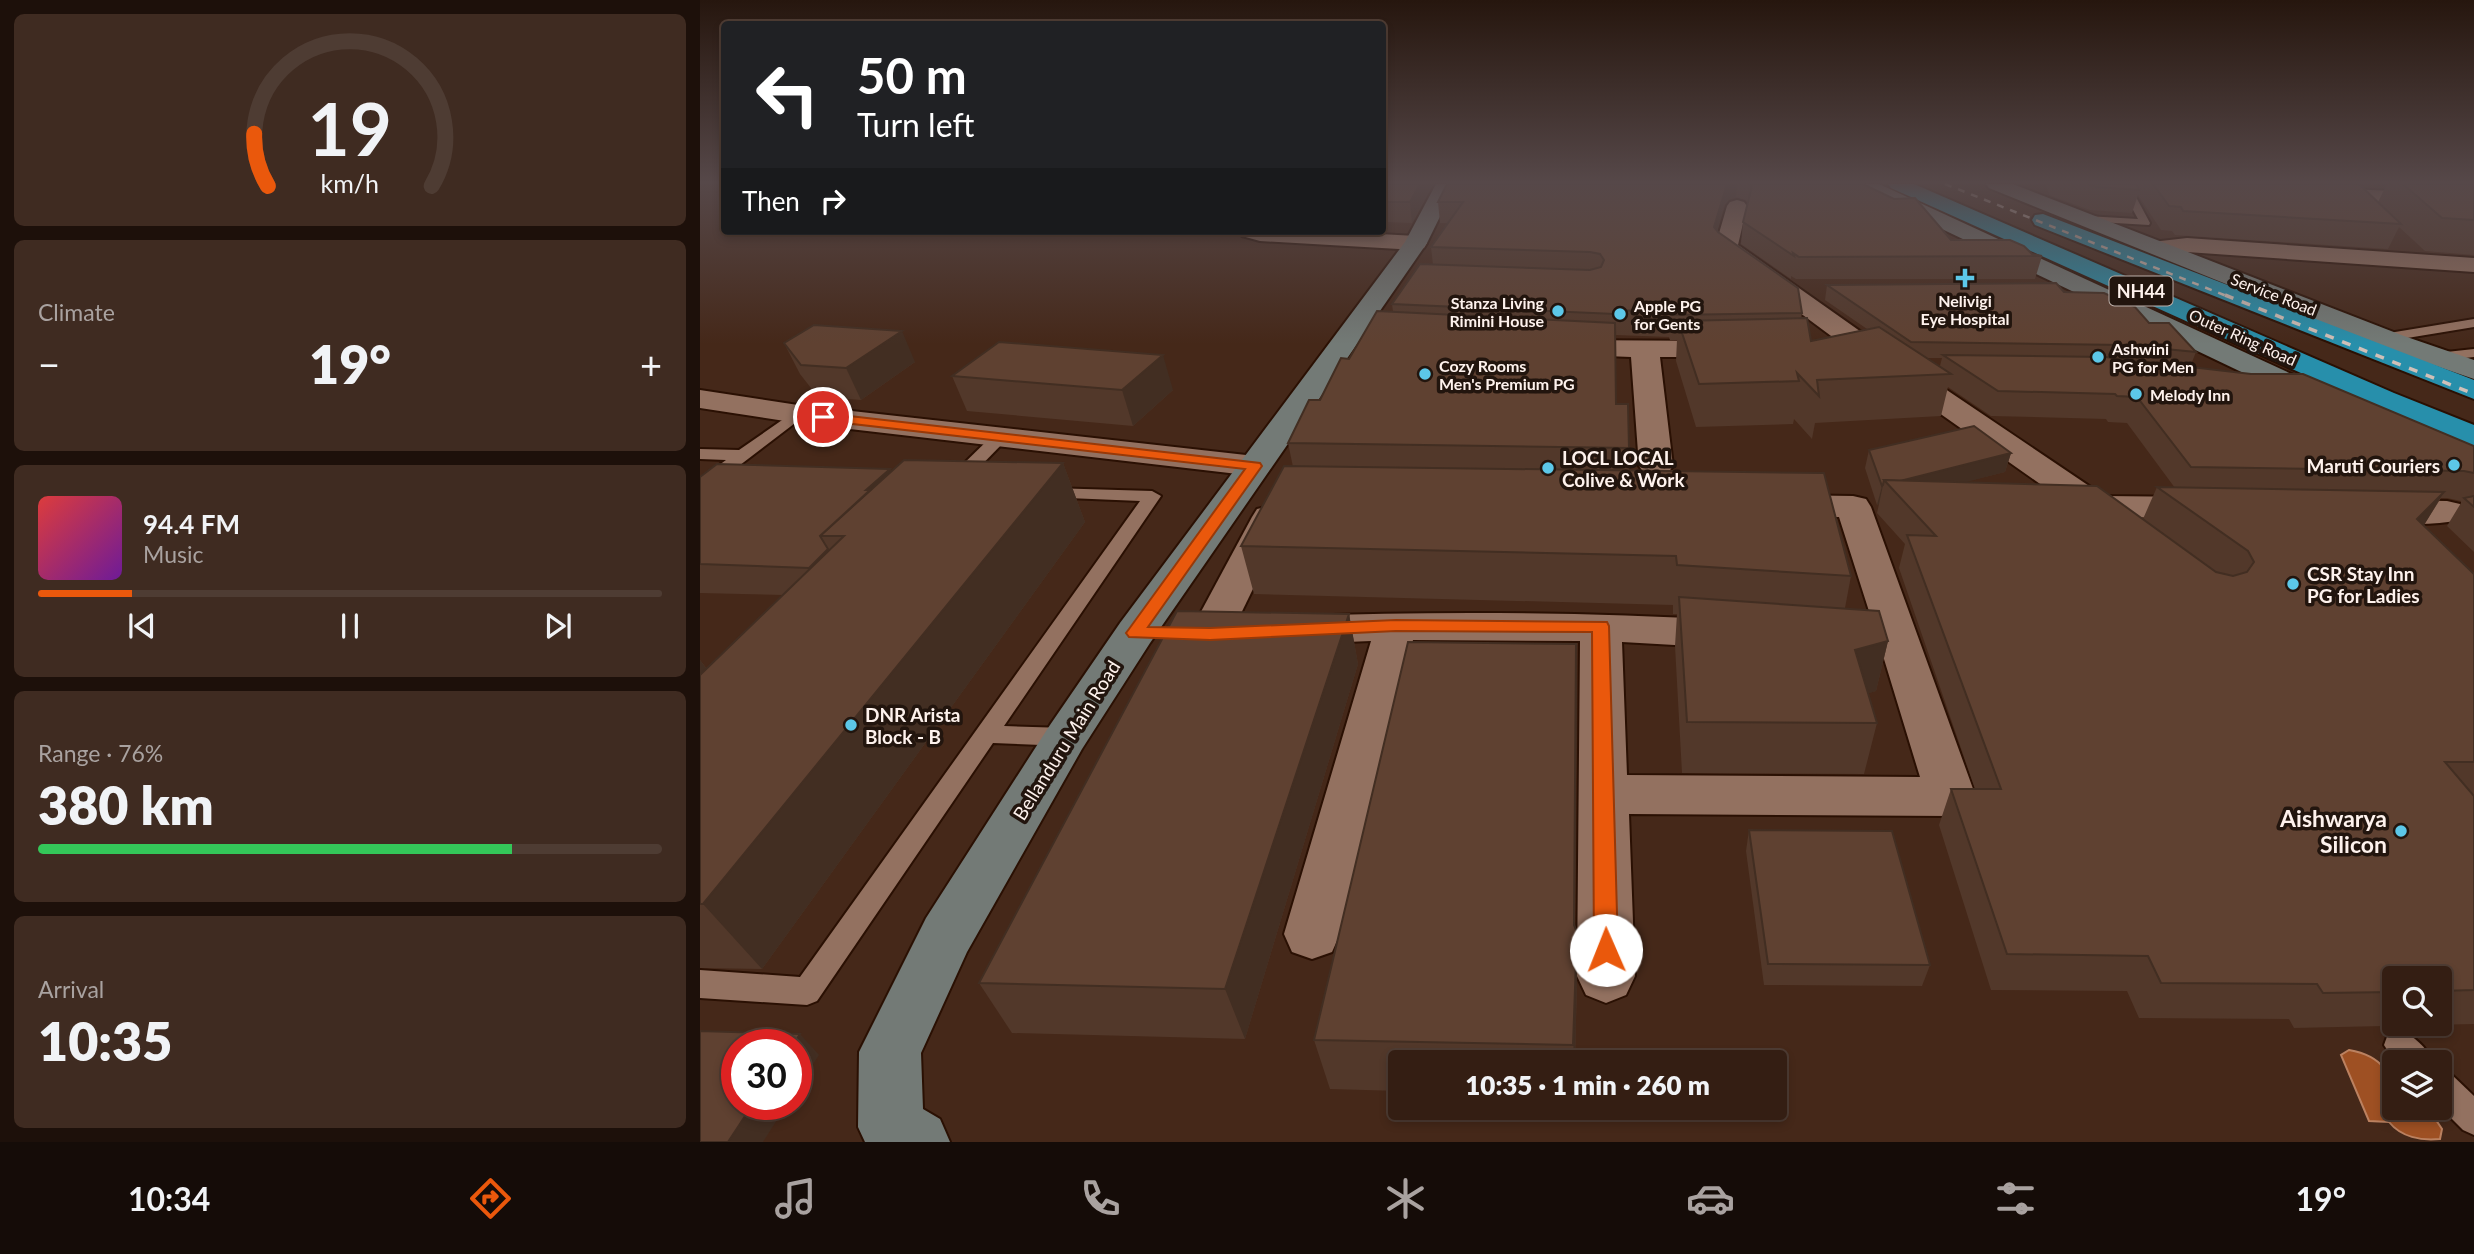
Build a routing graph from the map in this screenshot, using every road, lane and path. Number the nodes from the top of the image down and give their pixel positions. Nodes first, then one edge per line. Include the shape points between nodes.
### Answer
1 (1275, 237) edge
2 (1422, 237) edge
3 (1729, 237) edge
4 (1978, 237) edge
5 (2020, 237) edge
6 (2097, 237) edge
7 (2134, 237) edge
8 (2393, 237) edge
9 (2026, 240) junction
10 (1995, 245) junction
11 (2160, 247) junction
12 (2418, 262) junction
13 (2474, 265) edge
14 (1408, 267) junction
15 (2023, 288) edge
16 (2082, 288) junction
17 (1786, 290) junction
18 (1828, 290) dead end
19 (2474, 323) edge
20 (2215, 325) junction
21 (2365, 337) junction
22 (1541, 347) edge
23 (1864, 347) junction
24 (1822, 348) edge
25 (1754, 349) edge
26 (1645, 351) junction
27 (2474, 353) edge
28 (2437, 357) junction
29 (1894, 368) junction
30 (1947, 369) edge
31 (2474, 370) edge
32 (2222, 384) edge
33 (2296, 388) junction
34 (2474, 390) edge
35 (700, 399) edge
36 (798, 414) junction
37 (2474, 415) edge
38 (2474, 436) edge
39 (999, 438) junction
40 (700, 454) edge
41 (743, 455) junction
42 (2474, 464) edge
43 (1255, 466) junction
44 (1656, 466) dead end
45 (700, 487) edge
46 (975, 490) edge
47 (1029, 492) edge
48 (1294, 499) edge
49 (1755, 506) edge
50 (2097, 506) junction
51 (2231, 508) edge
52 (2353, 511) edge
53 (2447, 512) dead end
54 (2140, 538) edge
55 (1396, 626) junction
56 (1601, 626) junction
57 (1135, 633) junction
58 (1241, 633) junction
59 (1901, 646) junction
60 (986, 734) junction
61 (1066, 737) junction
62 (1603, 794) junction
63 (1312, 934) dead end
64 (1606, 976) dead end
65 (700, 984) edge
66 (2452, 1097) edge
67 (2474, 1119) edge
68 (894, 1137) edge

1 - 14 street
2 - 14 street, Bellanduru Main Road
3 - 17 street via 1726,247
4 - 10 street
5 - 9 highway, Outer Ring Road / NH44
6 - 21 highway, Outer Ring Road / NH44
7 - 11 street, Service Road
8 - 12 street
9 - 10 highway
9 - 20 highway, Outer Ring Road / NH44
10 - 16 street
11 - 12 street via 2187,245
11 - 21 street, Service Road
12 - 13 street
14 - 43 street, Bellanduru Main Road via 1364,337
15 - 16 street
16 - 33 street
17 - 18 street
17 - 23 street
19 - 21 lane
20 - 37 highway via 2326,352
20 - 38 highway, Outer Ring Road / NH44
21 - 28 street, Service Road
21 - 34 highway, Outer Ring Road / NH44
22 - 26 street
23 - 24 street
23 - 29 street
25 - 26 street
26 - 44 street
27 - 28 lane
28 - 31 street, Service Road
29 - 30 street
29 - 50 street
32 - 33 street
33 - 42 street
35 - 36 street
36 - 39 street
36 - 41 lane
39 - 43 street
39 - 46 lane via 947,489
40 - 41 lane
41 - 45 lane
43 - 57 street, Bellanduru Main Road
47 - 60 lane via 1152,496
48 - 58 street via 1280,499
49 - 59 street via 1853,507
50 - 51 street
50 - 54 street
52 - 53 street
55 - 56 street
55 - 58 street
55 - 63 street
56 - 59 street
56 - 62 street
57 - 58 street
57 - 61 street, Bellanduru Main Road
59 - 62 street via 1951,797
60 - 61 lane
60 - 65 lane via 807,990
61 - 68 street, Bellanduru Main Road via 946,936 890,1052
62 - 64 street
66 - 67 lane

